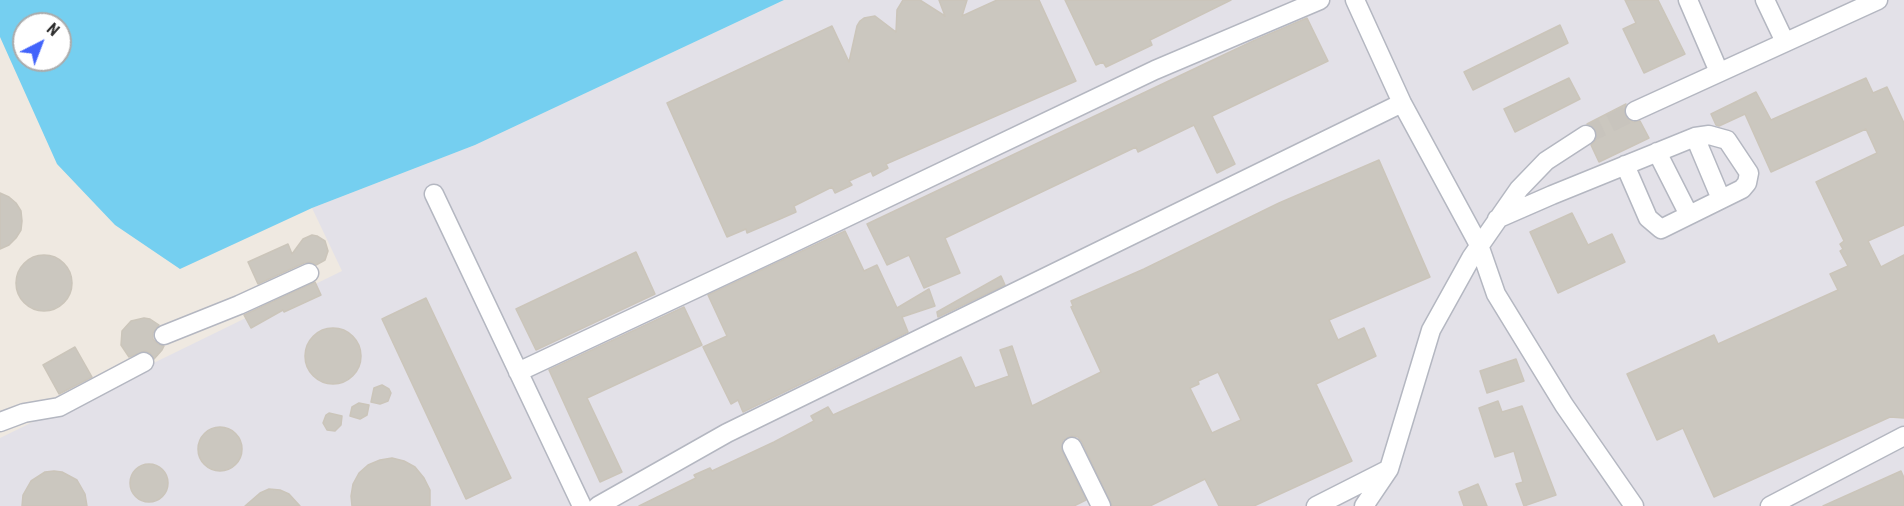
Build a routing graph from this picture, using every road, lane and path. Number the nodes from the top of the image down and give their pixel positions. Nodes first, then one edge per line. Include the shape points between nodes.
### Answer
1 (1320, 0) edge
2 (1355, 0) edge
3 (1688, 0) edge
4 (1765, 0) edge
5 (1878, 0) edge
6 (1785, 42) junction
7 (1719, 72) junction
8 (1402, 103) junction
9 (1635, 111) tunnel mouth
10 (1586, 135) tunnel mouth
11 (1695, 137) junction
12 (1657, 152) junction
13 (1625, 165) junction
14 (434, 194) dead end
15 (1721, 200) junction
16 (1689, 216) junction
17 (1497, 219) junction
18 (1479, 245) junction
19 (309, 273) dead end
20 (164, 335) dead end
21 (144, 362) dead end
22 (518, 372) junction
23 (0, 422) edge
24 (1904, 436) edge
25 (1072, 447) dead end
26 (1389, 469) junction
27 (582, 506) edge
28 (598, 506) edge
29 (1101, 506) edge
30 (1316, 506) edge
31 (1364, 506) edge
32 (1634, 506) edge
33 (1770, 506) edge

1 - 22 street via 1155,70
2 - 8 street
3 - 7 street
4 - 6 street
5 - 6 street
6 - 7 street
7 - 9 street
8 - 18 street
8 - 28 street via 727,433
10 - 17 street via 1546,161
11 - 12 street
11 - 15 street
11 - 15 street via 1709,135 1727,140 1749,173 1742,189
12 - 13 street
12 - 16 street
13 - 16 street via 1648,218 1655,225 1661,229
13 - 17 street
14 - 22 street
15 - 16 street
17 - 18 street
18 - 26 street via 1431,330
18 - 32 street via 1496,294 1564,405
19 - 20 street
21 - 23 street via 59,407
22 - 27 street
24 - 33 street
25 - 29 street
26 - 30 street
26 - 31 street

